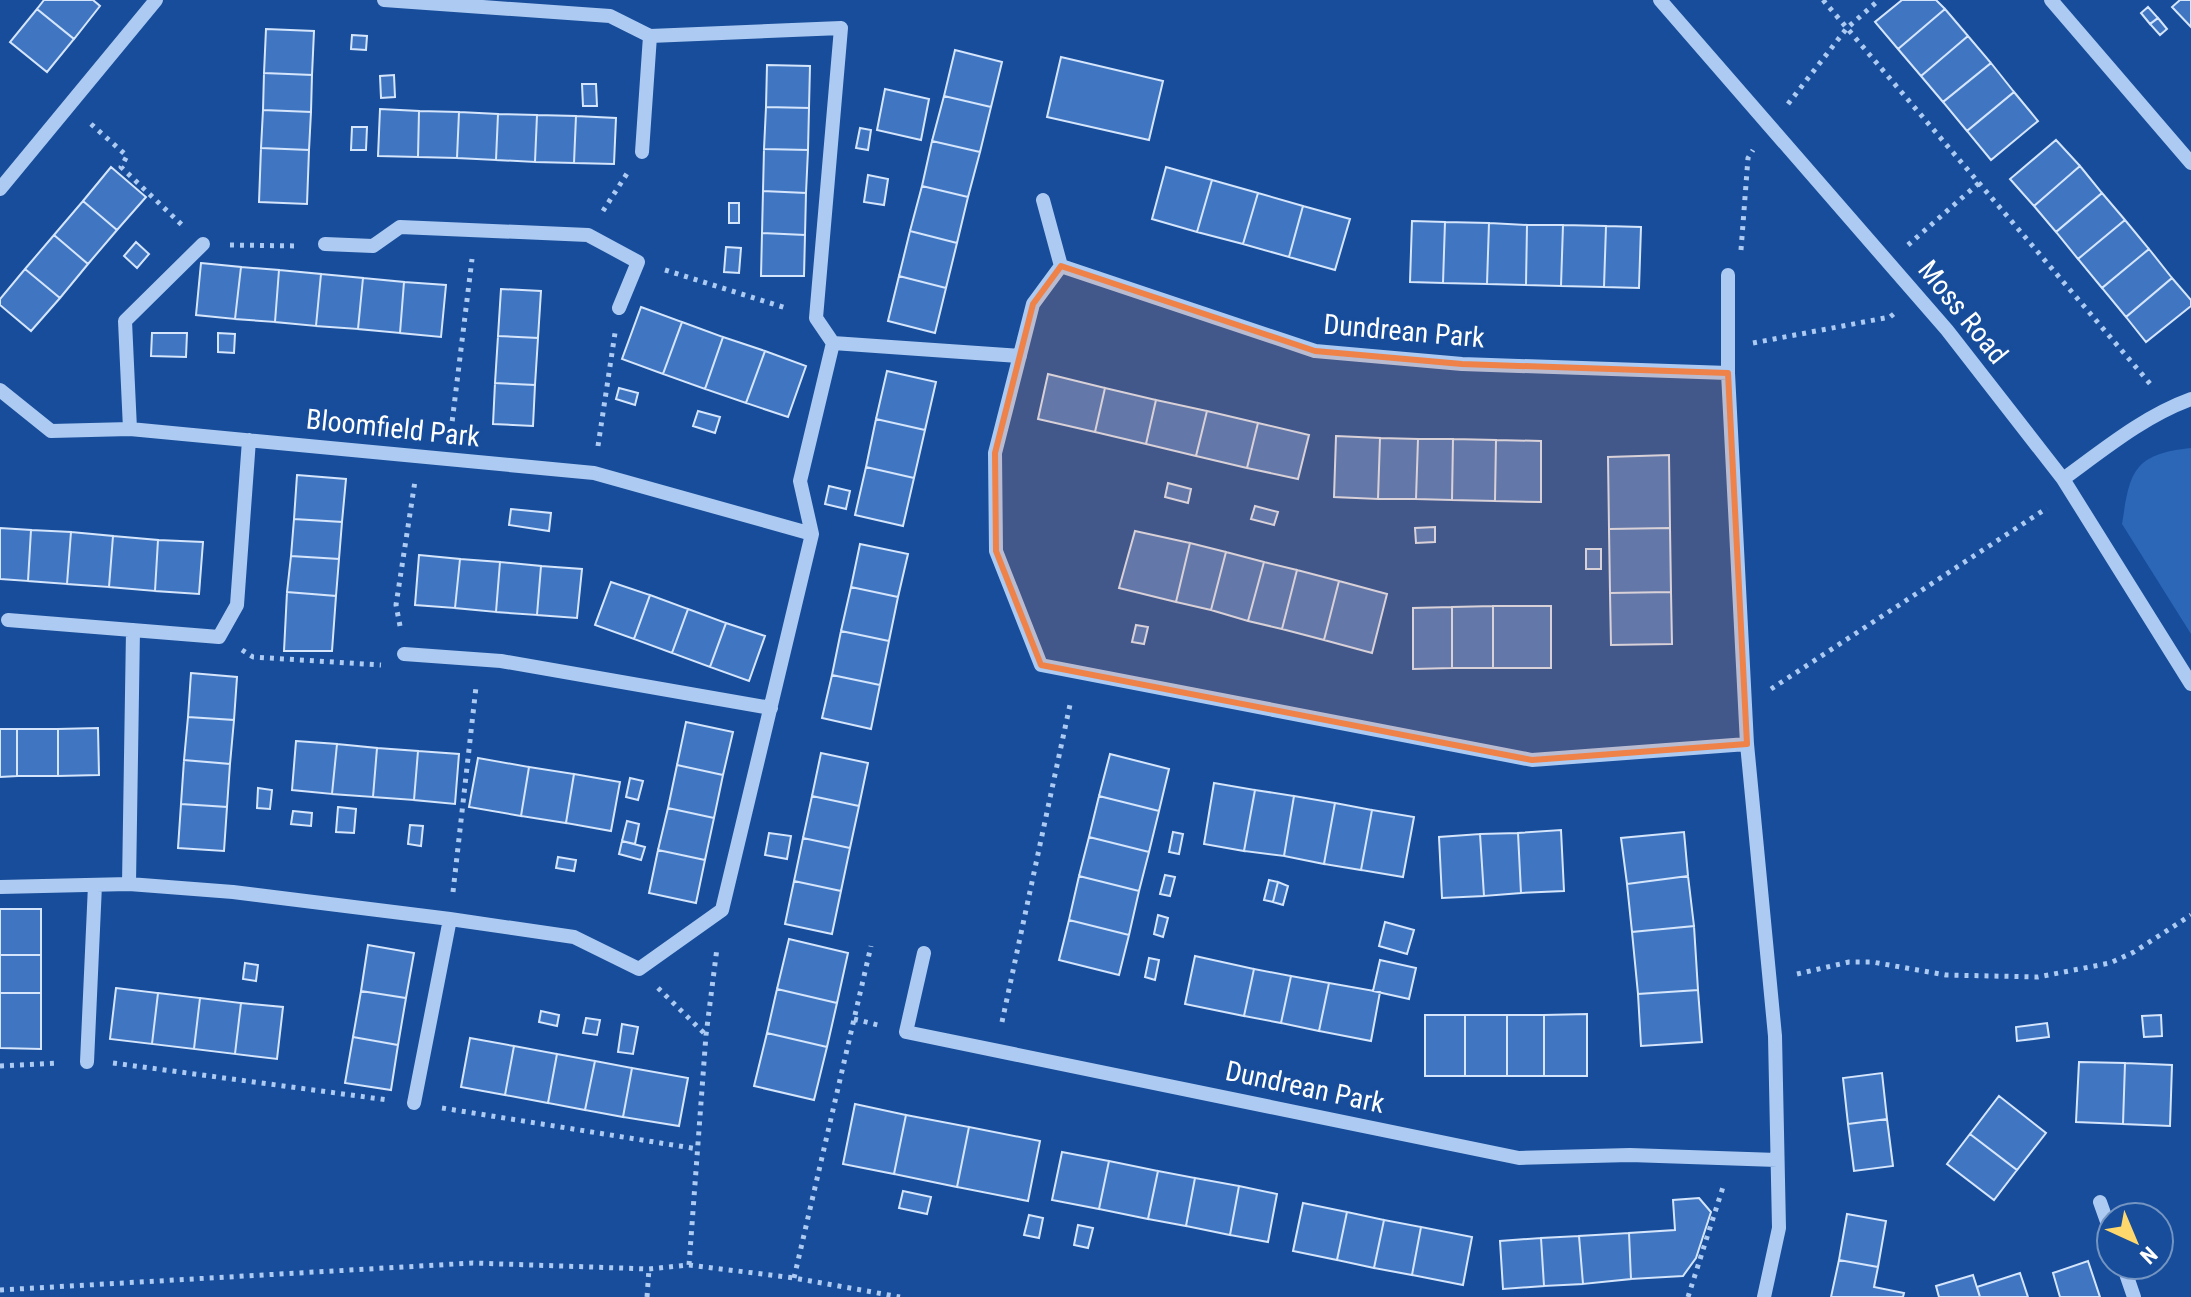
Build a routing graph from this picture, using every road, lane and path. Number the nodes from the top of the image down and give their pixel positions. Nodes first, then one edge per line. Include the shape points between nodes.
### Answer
1 (156, 0) edge
2 (384, 0) edge
3 (1660, 0) edge
4 (1823, 0) edge
5 (1879, 0) edge
6 (2051, 0) edge
7 (1847, 28) junction
8 (650, 36) junction
9 (70, 104) junction
10 (1771, 126) junction
11 (642, 152) joint
12 (2191, 163) edge
13 (1979, 183) junction
14 (0, 189) edge
15 (1043, 200) dead end
16 (476, 230) junction
17 (588, 235) junction
18 (203, 244) junction
19 (325, 244) joint
20 (638, 262) junction
21 (1888, 262) junction
22 (1061, 266) junction
23 (1728, 275) joint
24 (1917, 295) junction
25 (619, 308) joint
26 (816, 318) junction
27 (1728, 342) junction
28 (833, 343) junction
29 (1020, 356) junction
30 (1728, 373) junction
31 (0, 390) edge
32 (2191, 399) edge
33 (2171, 407) junction
34 (130, 429) junction
35 (249, 440) junction
36 (419, 457) junction
37 (447, 459) junction
38 (594, 473) junction
39 (2067, 486) junction
40 (812, 534) junction
41 (8, 620) dead end
42 (133, 630) junction
43 (219, 637) junction
44 (404, 654) junction
45 (480, 659) junction
46 (1077, 671) junction
47 (2191, 684) edge
48 (1745, 706) junction
49 (771, 708) junction
50 (1747, 744) junction
51 (129, 884) junction
52 (95, 885) junction
53 (0, 887) edge
54 (722, 910) junction
55 (2191, 915) edge
56 (450, 919) junction
57 (871, 946) dead end
58 (924, 953) dead end
59 (639, 969) junction
60 (1769, 979) junction
61 (706, 1035) junction
62 (996, 1049) junction
63 (87, 1062) junction
64 (0, 1066) edge
65 (414, 1103) junction
66 (698, 1149) junction
67 (1729, 1159) junction
68 (1777, 1160) junction
69 (689, 1265) junction
70 (649, 1269) junction
71 (794, 1278) junction
72 (0, 1290) edge
73 (647, 1297) edge
74 (900, 1297) edge
75 (1688, 1297) edge
76 (1764, 1297) edge

1 - 9 street
2 - 8 street via 610,16
3 - 10 street, Moss Road
4 - 7 path
5 - 7 path
6 - 12 street
7 - 10 path
7 - 13 path
8 - 11 street
8 - 26 street via 841,28
9 - 14 street
9 - 18 path via 127,156 121,167
10 - 21 street, Moss Road
10 - 23 path via 1748,158 1740,273
11 - 17 path
13 - 21 path
13 - 33 path
15 - 22 street
16 - 17 street
16 - 19 street via 400,227 373,246
16 - 37 path
17 - 20 street
18 - 19 path
18 - 34 street via 125,321
20 - 25 street
20 - 26 path
21 - 24 street, Moss Road
22 - 29 street via 1033,304
22 - 30 street, Dundrean Park via 1315,351 1462,364
23 - 27 street
24 - 27 path via 1890,317 1760,343
24 - 39 street, Moss Road
25 - 38 path
26 - 28 street
27 - 30 street
28 - 29 street
28 - 40 street via 800,481
29 - 46 street via 995,453 996,551 1041,665
30 - 48 street
31 - 34 street, Bloomfield Park via 51,431
32 - 33 street
33 - 39 street
34 - 35 street, Bloomfield Park
35 - 36 street, Bloomfield Park
35 - 43 street via 237,605
36 - 37 street, Bloomfield Park
36 - 44 path via 396,605
37 - 38 street, Bloomfield Park
38 - 40 street, Bloomfield Park
39 - 47 street, Moss Road
39 - 48 path
40 - 49 street
41 - 42 street
42 - 43 street
42 - 51 street
43 - 44 path via 253,657 378,667
44 - 45 street
45 - 49 street
45 - 56 path
46 - 50 street via 1532,760
46 - 62 path
48 - 50 street
49 - 54 street
50 - 60 street
51 - 52 street
51 - 56 street
52 - 53 street
52 - 63 street
54 - 59 street
54 - 61 path
55 - 60 path via 2110,963 2038,977 1946,975 1860,962
56 - 59 street via 574,937
56 - 65 street
57 - 71 path
58 - 62 street, Dundrean Park via 906,1032
59 - 61 path
60 - 68 street
61 - 66 path
62 - 67 street, Dundrean Park via 1519,1158
63 - 64 path
63 - 65 path
65 - 66 path
66 - 69 path
67 - 68 street, Dundrean Park
67 - 75 path
68 - 76 street via 1779,1228
69 - 70 path
69 - 71 path
70 - 72 path via 473,1263
70 - 73 path
71 - 74 path

